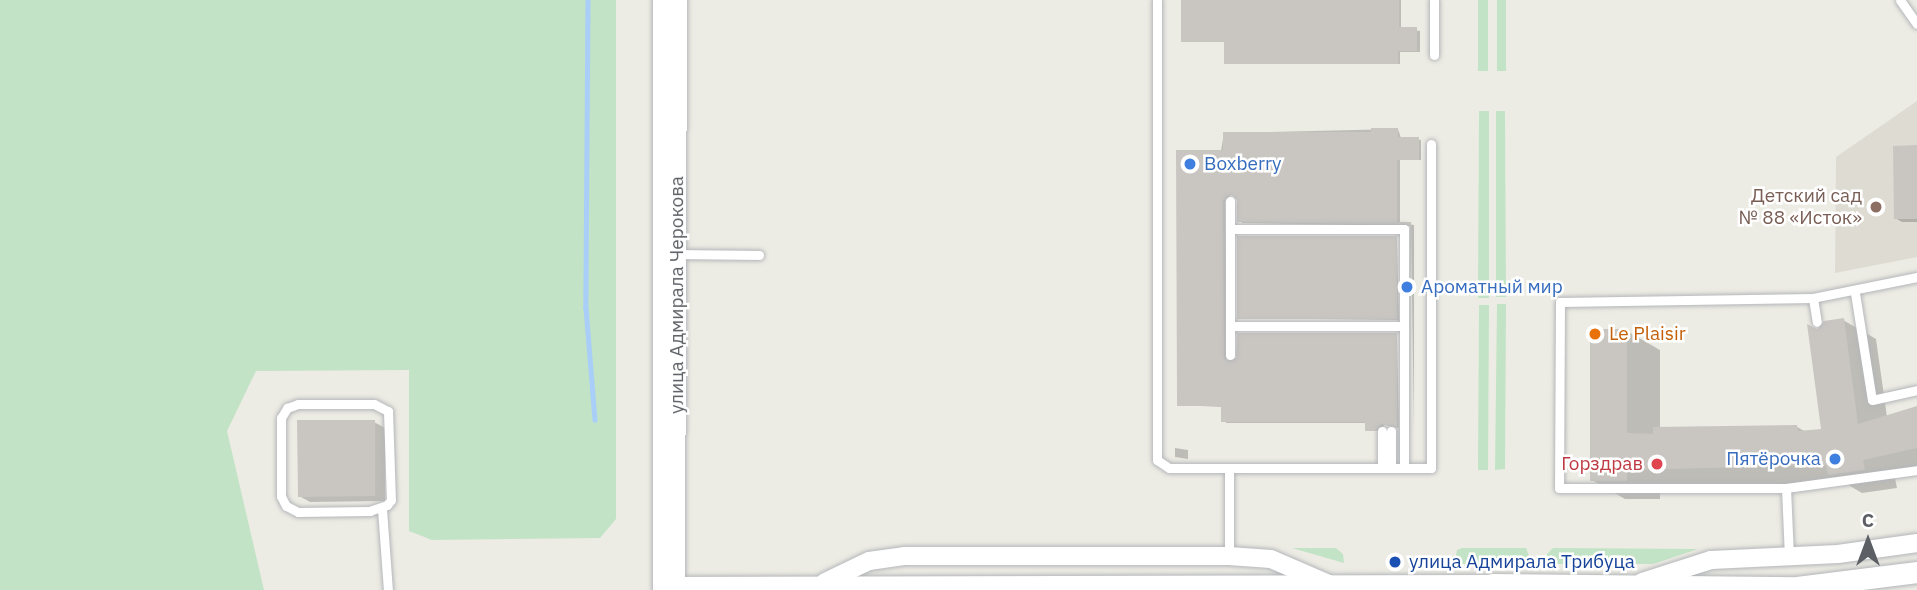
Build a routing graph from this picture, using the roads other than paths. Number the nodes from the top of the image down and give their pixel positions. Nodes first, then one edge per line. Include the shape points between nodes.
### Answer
1 (662, 0) edge
2 (678, 0) edge
3 (1157, 0) edge
4 (1434, 0) edge
5 (1900, 0) edge
6 (1917, 24) edge
7 (1434, 55) dead end
8 (1431, 144) dead end
9 (1230, 201) dead end
10 (1230, 229) junction
11 (678, 254) junction
12 (759, 255) dead end
13 (1917, 276) edge
14 (1856, 293) junction
15 (1814, 298) junction
16 (1817, 322) dead end
17 (1230, 326) junction
18 (1404, 326) junction
19 (1230, 355) dead end
20 (1917, 390) edge
21 (1387, 431) dead end
22 (1229, 468) junction
23 (1387, 468) junction
24 (1404, 468) junction
25 (1917, 470) edge
26 (1786, 488) junction
27 (382, 509) junction
28 (1917, 542) edge
29 (1229, 556) junction
30 (1789, 557) junction
31 (1917, 572) edge
32 (1642, 582) junction
33 (1329, 584) junction
34 (819, 585) junction
35 (669, 588) edge
36 (1492, 588) edge
37 (388, 590) edge

1 - 35 street, улица Адмирала Черокова
2 - 11 street, улица Адмирала Черокова
3 - 22 lane via 1157,460 1169,468
4 - 7 lane
5 - 6 lane
8 - 24 lane via 1431,468
9 - 10 lane
10 - 17 lane
10 - 18 lane via 1404,229
11 - 12 lane
11 - 35 street, улица Адмирала Черокова
13 - 14 lane
14 - 15 lane
14 - 20 lane via 1872,400
15 - 16 lane
15 - 26 lane via 1560,302 1559,488
17 - 18 lane
17 - 19 lane
18 - 24 lane
21 - 23 lane
22 - 23 lane
22 - 29 lane
23 - 24 lane
25 - 26 lane
26 - 30 lane
27 - 27 lane via 391,500 391,420 385,408 374,404 287,408 281,418 281,496 286,506 298,512
27 - 37 lane
28 - 30 street
29 - 33 street via 1271,559
29 - 34 street via 896,556 869,561
30 - 32 street via 1711,559
31 - 32 street via 1797,587
32 - 36 street
33 - 34 street
33 - 36 street
34 - 35 street

